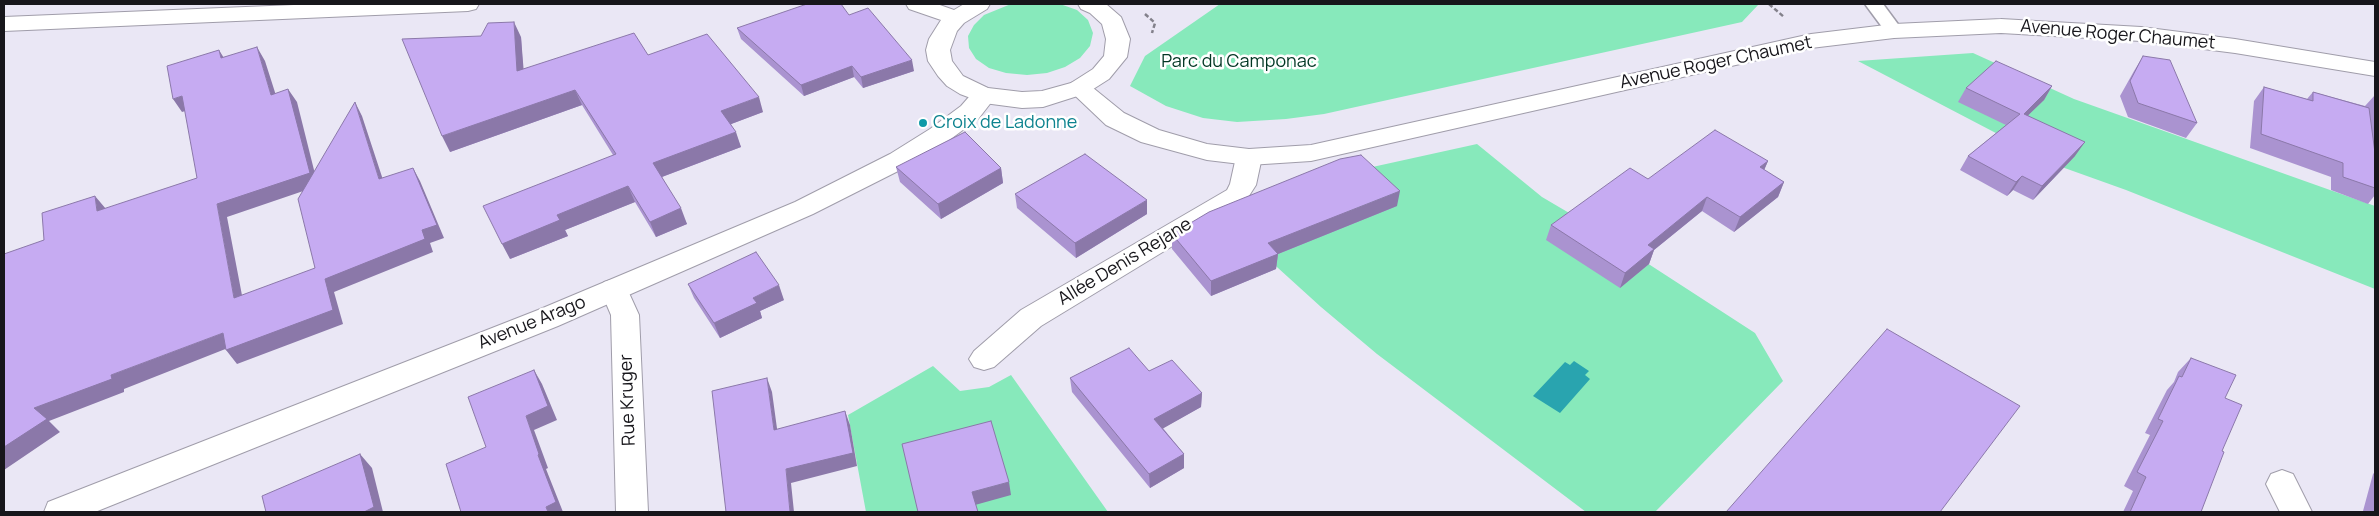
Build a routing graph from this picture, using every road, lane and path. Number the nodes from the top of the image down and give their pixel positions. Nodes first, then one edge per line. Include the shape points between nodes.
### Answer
1 (468, 4) edge
2 (917, 4) edge
3 (979, 4) edge
4 (1874, 4) edge
5 (1098, 5) edge
6 (956, 18) junction
7 (4, 24) edge
8 (1894, 31) junction
9 (2375, 69) edge
10 (1079, 88) junction
11 (984, 95) junction
12 (1248, 157) junction
13 (614, 289) junction
14 (984, 359) dead end
15 (2282, 484) dead end
16 (60, 512) edge
17 (632, 512) edge
18 (2296, 512) edge

1 - 7 street
2 - 6 street
3 - 6 street
4 - 8 lane
5 - 10 street via 1113,22 1118,39 1114,57 1101,74
6 - 11 street via 941,38 940,61 955,81
8 - 9 street, Avenue Roger Chaumet via 2001,26 2142,34
8 - 12 street, Avenue Roger Chaumet via 1811,41 1311,153
10 - 11 street via 1043,99
10 - 12 street, Avenue Roger Chaumet via 1115,119 1150,136 1207,152
11 - 13 street, Avenue Arago via 970,112 899,160 804,208
12 - 14 street, Allée Denis Rejane via 1244,185 1236,196 1031,318
13 - 16 street, Avenue Arago
13 - 17 street, Rue Kruger via 625,315
15 - 18 street

